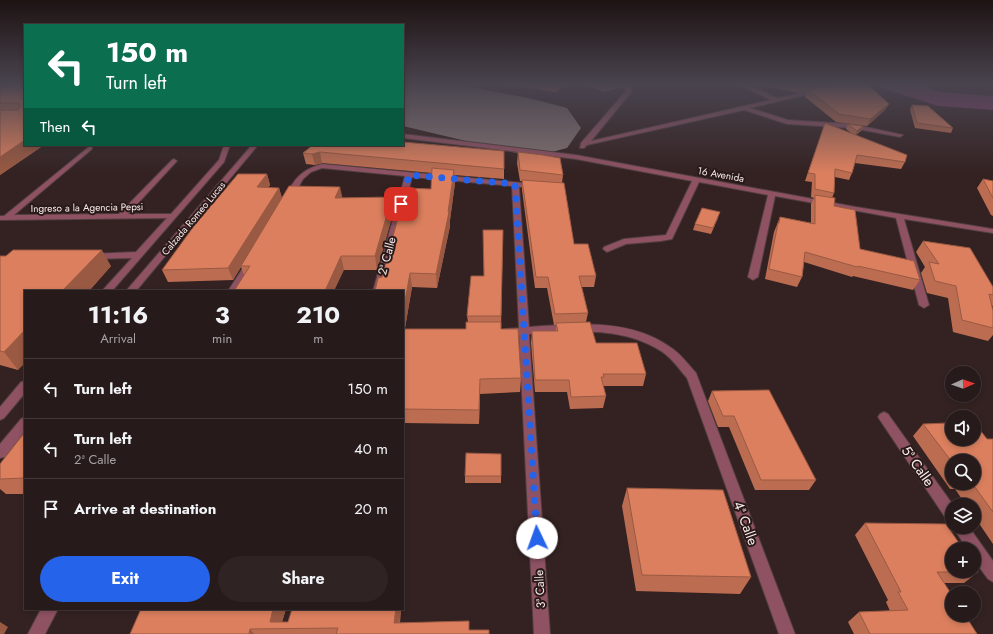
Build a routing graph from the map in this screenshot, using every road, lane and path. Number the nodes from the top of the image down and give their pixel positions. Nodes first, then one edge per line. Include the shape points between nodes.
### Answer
1 (609, 114) edge
2 (720, 114) edge
3 (761, 114) edge
4 (404, 134) edge
5 (900, 135) dead end
6 (583, 144) junction
7 (227, 146) edge
8 (254, 146) edge
9 (90, 148) dead end
10 (576, 157) junction
11 (174, 161) dead end
12 (409, 175) junction
13 (696, 180) junction
14 (515, 184) junction
15 (529, 186) edge
16 (772, 194) junction
17 (284, 205) edge
18 (173, 216) junction
19 (899, 216) junction
20 (121, 217) junction
21 (3, 218) edge
22 (993, 231) edge
23 (607, 249) dead end
24 (257, 251) edge
25 (138, 255) junction
26 (84, 256) edge
27 (753, 277) dead end
28 (108, 290) edge
29 (132, 290) edge
30 (234, 290) edge
31 (378, 290) edge
32 (924, 305) dead end
33 (494, 332) edge
34 (525, 332) junction
35 (24, 386) edge
36 (0, 415) edge
37 (884, 417) dead end
38 (24, 423) edge
39 (0, 453) edge
40 (945, 505) edge
41 (965, 534) edge
42 (993, 574) edge
43 (49, 610) edge
44 (36, 634) edge
45 (542, 634) edge
46 (787, 634) edge

1 - 6 street
2 - 6 street
3 - 5 street via 787,122 852,126
4 - 10 street, 16 Avenida
6 - 10 street
7 - 18 street, Calzada Romeo Lucas via 222,160
8 - 29 street, Calzada Romeo Lucas
9 - 21 street
10 - 13 street, 16 Avenida
11 - 20 street
12 - 14 street
12 - 17 street via 322,166 308,170 299,178
12 - 31 street, 2ª Calle
13 - 16 street, 16 Avenida
13 - 23 street via 669,237 661,240 635,238
14 - 15 street
14 - 34 street, 3ª Calle
16 - 19 street, 16 Avenida
16 - 27 street
18 - 20 street, Ingreso a la Agencia Pepsi
18 - 25 street, Calzada Romeo Lucas
19 - 22 street, 16 Avenida
19 - 32 street
20 - 21 street, Ingreso a la Agencia Pepsi
24 - 30 street
25 - 26 street
25 - 28 street, Calzada Romeo Lucas
33 - 34 street, 4ª Calle
34 - 45 street, 3ª Calle
34 - 46 street, 4ª Calle via 600,328 637,335 666,349 692,376
35 - 36 street
37 - 40 street, 5ª Calle
38 - 39 street
41 - 42 street
43 - 44 street

